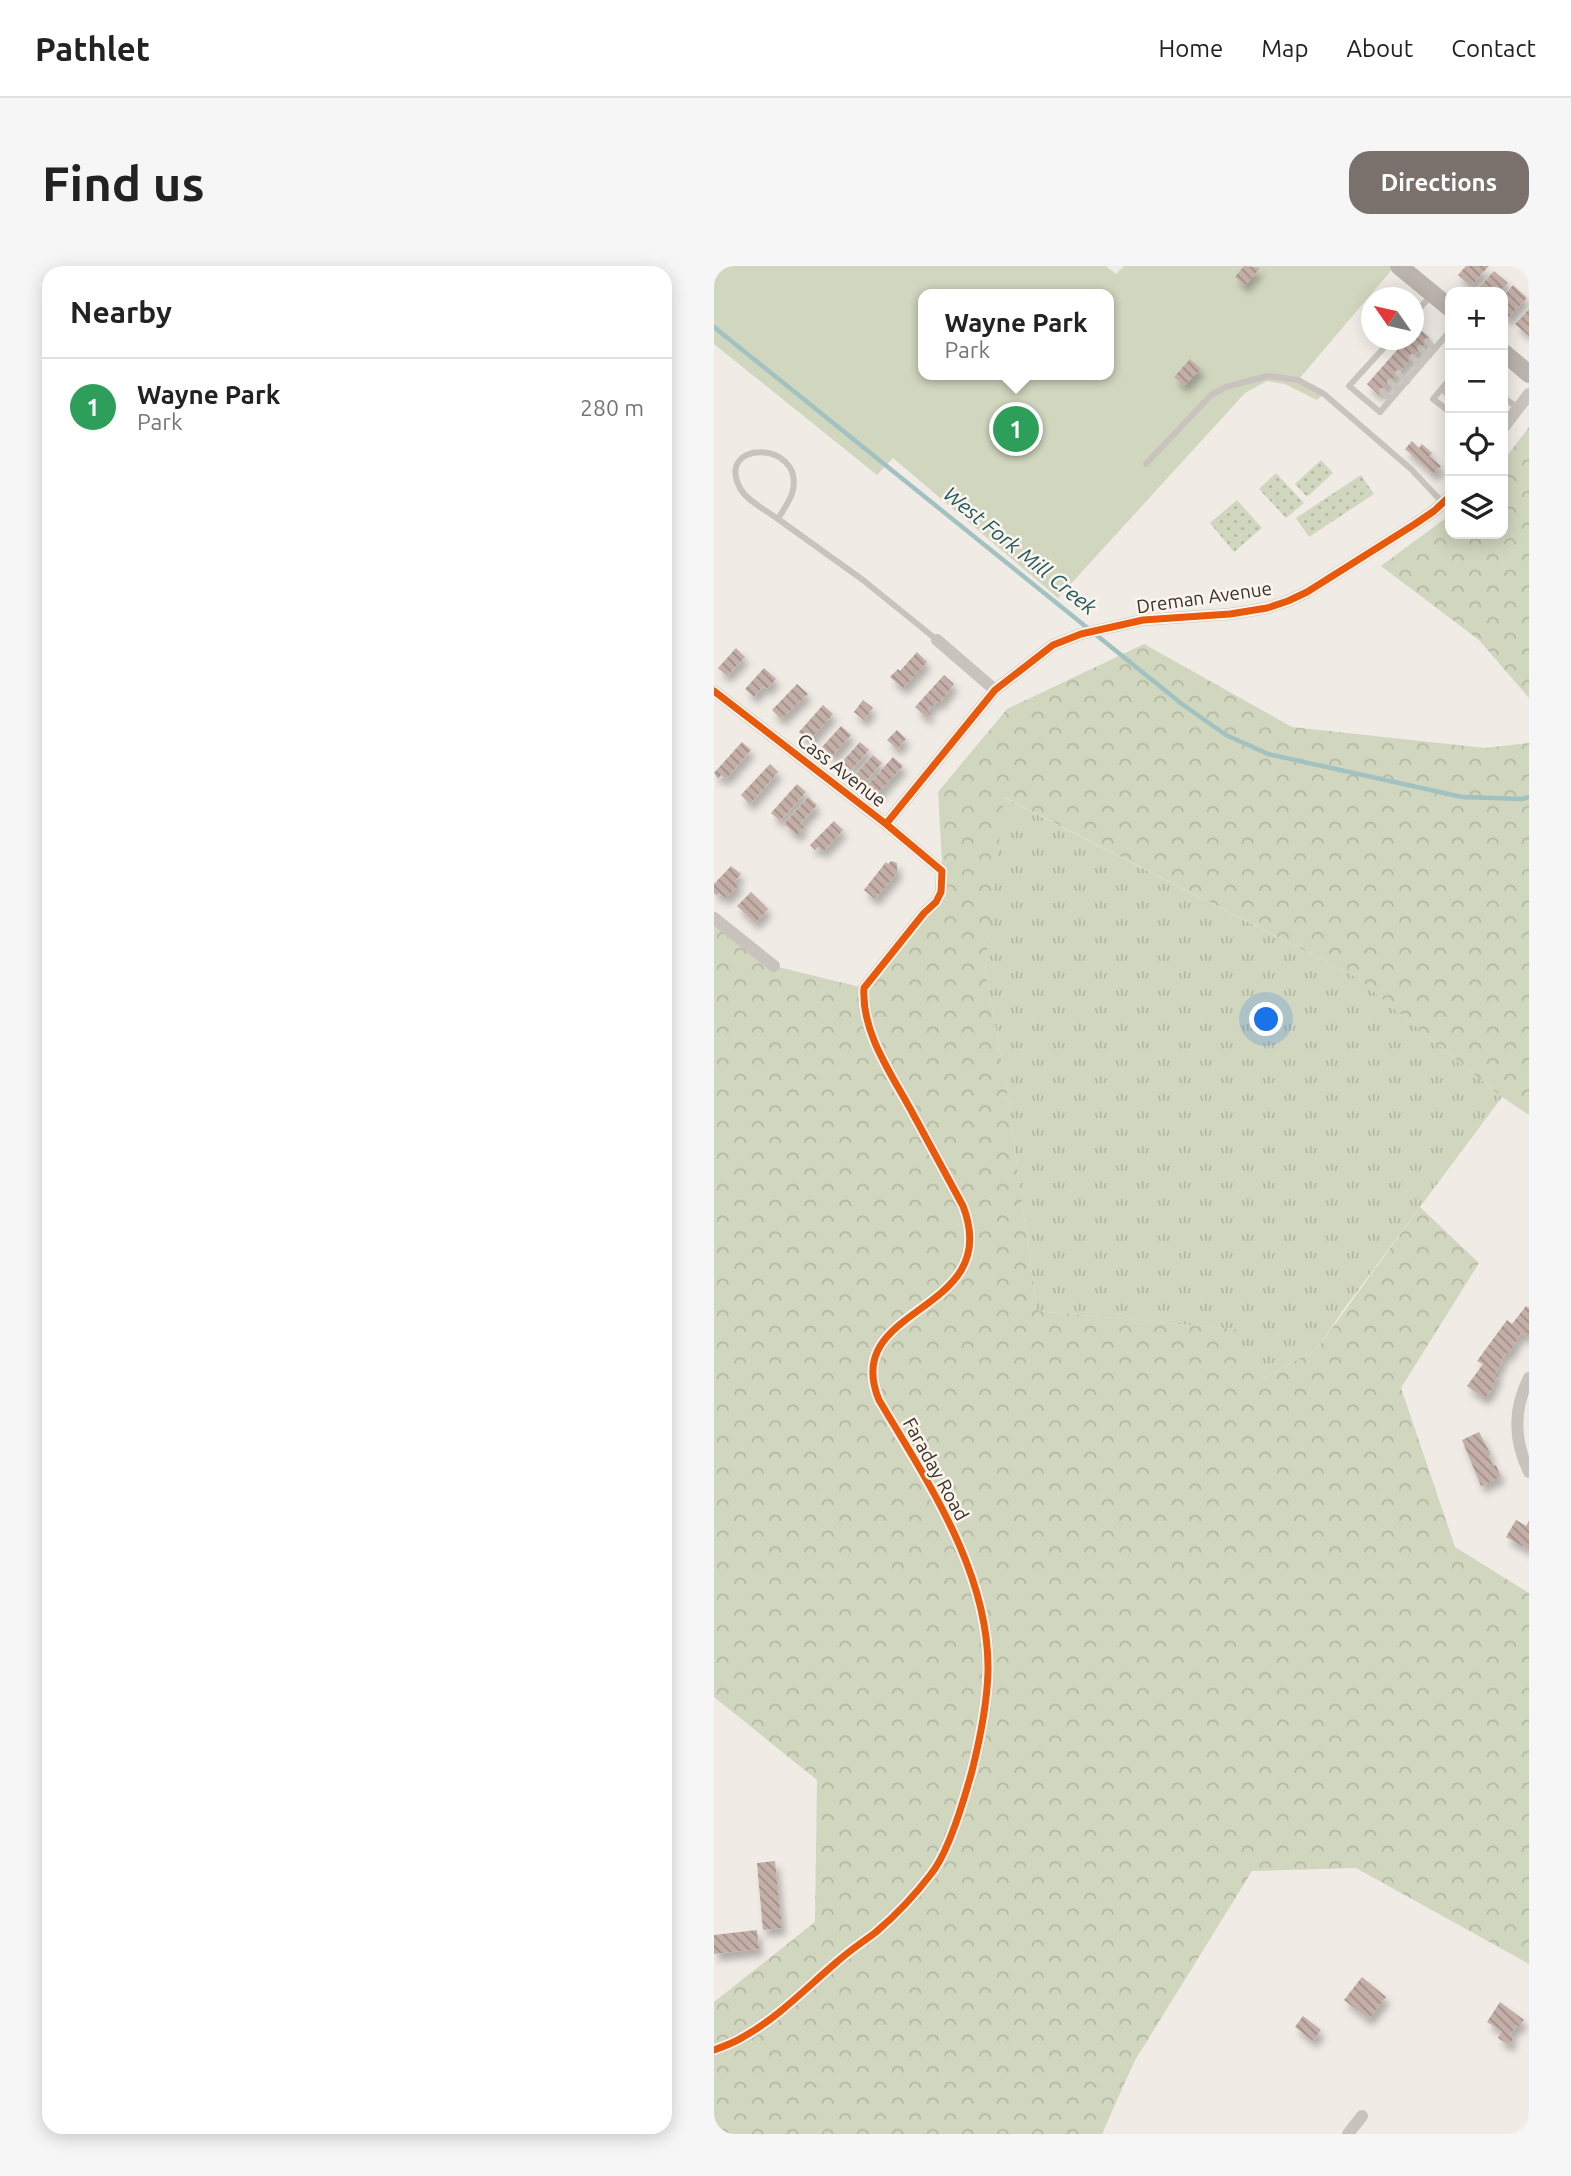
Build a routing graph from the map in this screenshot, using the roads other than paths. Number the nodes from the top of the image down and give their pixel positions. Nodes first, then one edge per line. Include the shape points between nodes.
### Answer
1 (1399, 266) edge
2 (1433, 293) junction
3 (1424, 303) edge
4 (1445, 304) edge
5 (1445, 337) edge
6 (1427, 341) dead end
7 (1435, 349) junction
8 (1383, 350) edge
9 (1422, 350) edge
10 (1378, 355) junction
11 (1429, 356) junction
12 (1508, 356) edge
13 (1412, 357) dead end
14 (1386, 362) dead end
15 (1370, 363) junction
16 (1421, 365) junction
17 (1378, 370) dead end
18 (1361, 372) junction
19 (1398, 373) dead end
20 (1529, 374) edge
21 (1370, 380) dead end
22 (1390, 382) dead end
23 (1407, 382) junction
24 (1445, 385) edge
25 (1443, 387) junction
26 (1399, 390) junction
27 (1382, 391) dead end
28 (1445, 394) edge
29 (1529, 394) edge
30 (1391, 399) junction
31 (1508, 401) edge
32 (1445, 408) edge
33 (1518, 408) junction
34 (1508, 421) edge
35 (1146, 464) dead end
36 (1445, 498) edge
37 (1445, 500) edge
38 (778, 519) junction
39 (937, 640) joint
40 (995, 690) junction
41 (714, 691) edge
42 (886, 824) junction
43 (943, 880) joint
44 (714, 918) edge
45 (774, 966) dead end
46 (1529, 1378) edge
47 (1529, 1472) edge
48 (714, 2050) edge
49 (1362, 2116) dead end
50 (1353, 2132) edge

1 - 2 main road
2 - 3 lane
2 - 4 main road
5 - 7 lane
6 - 7 lane
7 - 11 lane
8 - 10 lane
9 - 11 lane
10 - 14 lane
10 - 15 lane
11 - 16 lane
12 - 20 main road
13 - 16 lane
15 - 17 lane
15 - 18 lane
16 - 23 lane
18 - 21 lane
18 - 30 lane via 1349,386 1380,412
19 - 23 lane
22 - 26 lane
23 - 26 lane
24 - 25 lane
25 - 28 lane
25 - 32 lane via 1433,399
26 - 30 lane
27 - 30 lane
29 - 33 street
31 - 33 lane
33 - 34 street
35 - 36 lane via 1211,395 1268,376 1298,380 1324,394
37 - 40 street, Dreman Avenue via 1405,531 1288,601 1230,614 1143,620 1081,635 1054,645
38 - 38 lane via 741,490 737,466 747,454 773,454 792,471 791,496
38 - 39 lane
39 - 40 street
40 - 42 street, Dreman Avenue
41 - 42 street, Cass Avenue
42 - 43 street, Cass Avenue via 942,871
43 - 48 street, Faraday Road via 936,902 864,988 863,1001 878,1050 963,1206 970,1248 950,1286 880,1343 872,1371 879,1400 954,1532 979,1606 988,1671 976,1755 940,1860 909,1900 800,1995 742,2038
44 - 45 street
46 - 47 street via 1516,1423
49 - 50 street

